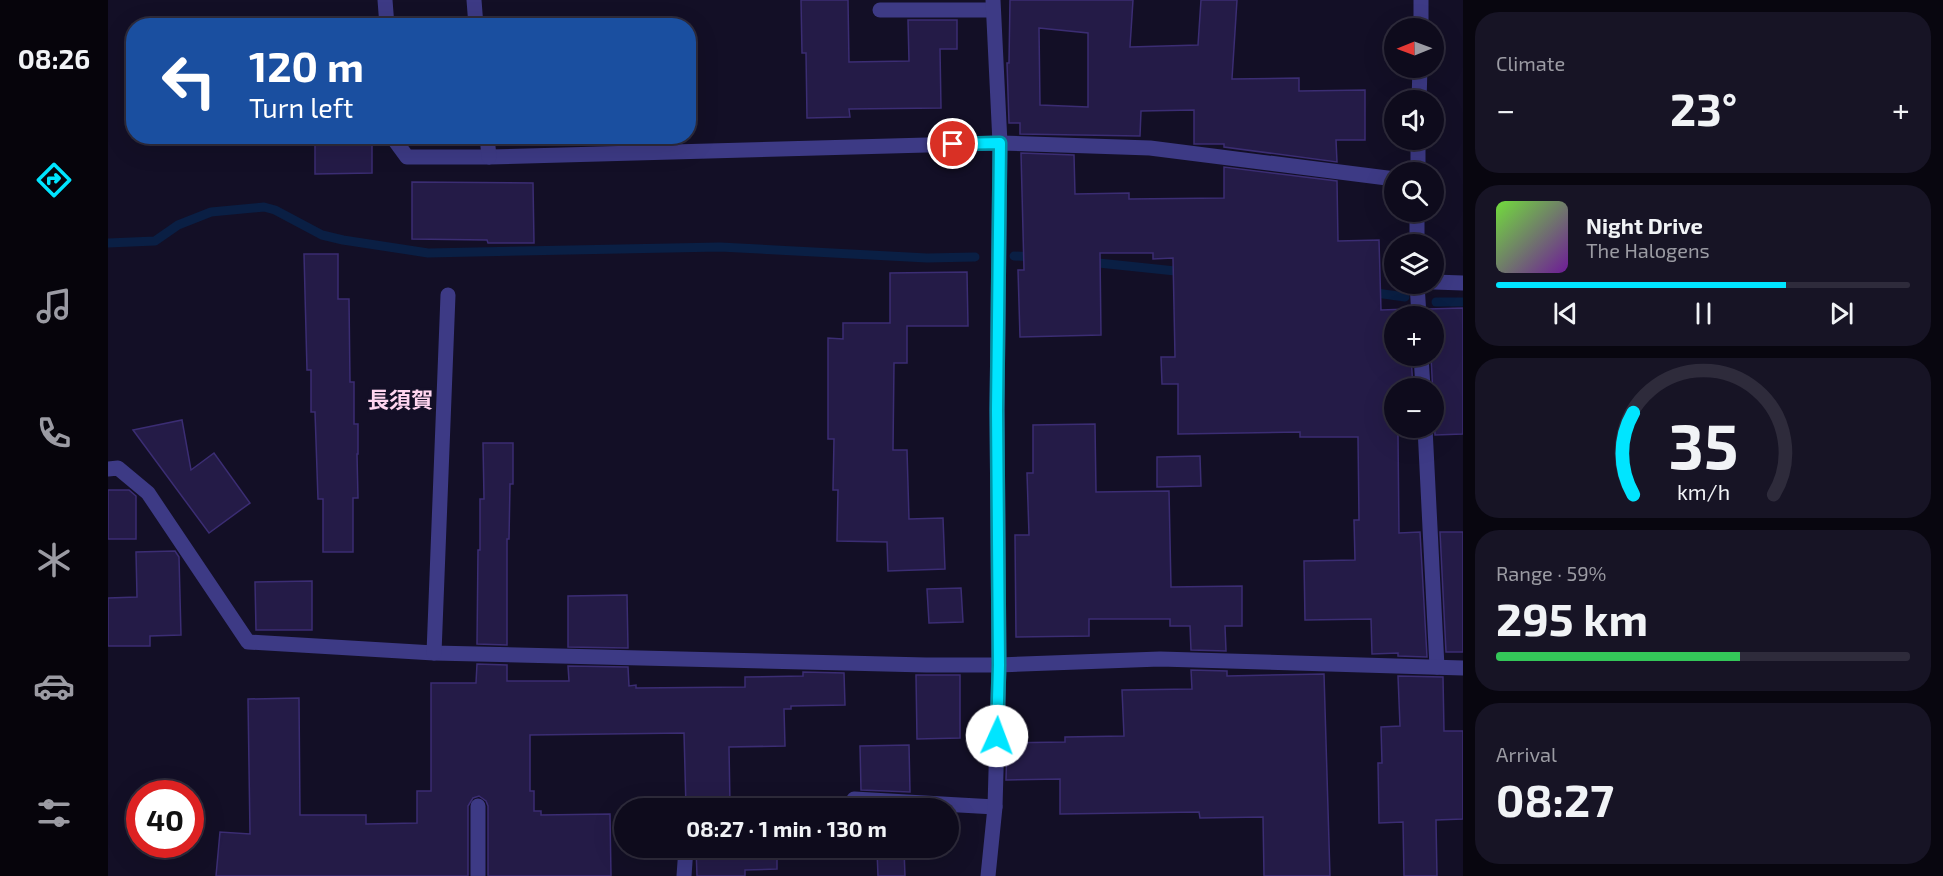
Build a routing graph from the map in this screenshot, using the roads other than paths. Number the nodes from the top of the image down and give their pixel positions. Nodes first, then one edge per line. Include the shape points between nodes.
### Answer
1 (385, 0) edge
2 (474, 0) edge
3 (1421, 0) edge
4 (993, 5) edge
5 (880, 10) dead end
6 (386, 18) edge
7 (475, 18) edge
8 (1421, 18) edge
9 (1000, 143) junction
10 (397, 144) edge
11 (488, 144) edge
12 (489, 157) junction
13 (1384, 178) edge
14 (1444, 282) edge
15 (1463, 283) edge
16 (448, 295) dead end
17 (1426, 438) edge
18 (108, 469) edge
19 (434, 653) junction
20 (999, 665) junction
21 (1437, 668) junction
22 (1463, 668) edge
23 (959, 805) edge
24 (478, 806) dead end
25 (995, 807) junction
26 (685, 858) edge
27 (478, 876) edge
28 (684, 876) edge
29 (988, 876) edge

1 - 6 street
2 - 7 street
3 - 8 street
4 - 5 street
4 - 9 street
9 - 12 street
9 - 13 street via 1150,148
9 - 20 street
10 - 12 street via 407,157
11 - 12 street
14 - 15 street
16 - 19 street
17 - 21 street
18 - 19 street via 118,468 148,493 248,642
19 - 20 street
20 - 21 street via 1160,659
20 - 25 street
21 - 22 street
23 - 25 street
24 - 27 street
25 - 29 street
26 - 28 street

